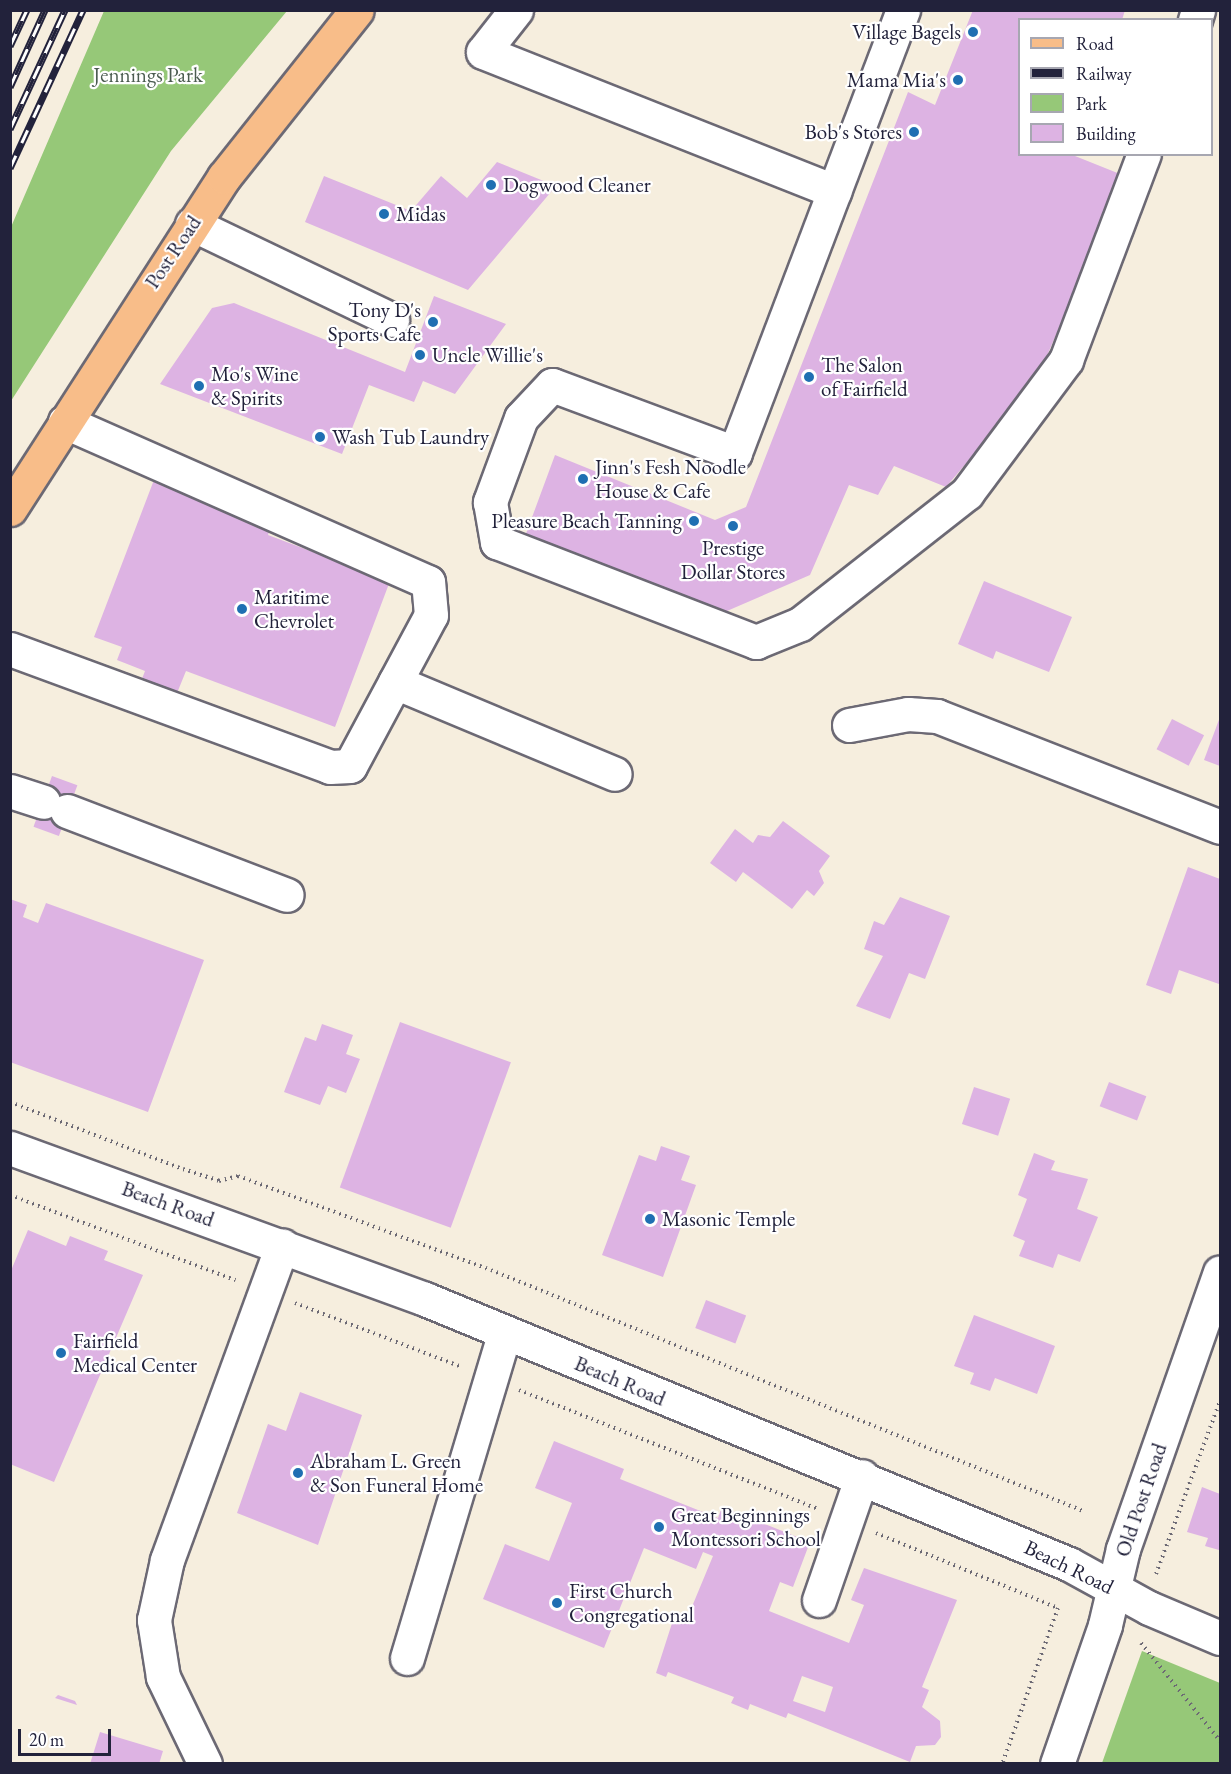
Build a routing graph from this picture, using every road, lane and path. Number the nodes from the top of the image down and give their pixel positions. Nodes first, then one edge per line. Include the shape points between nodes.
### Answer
1 (357, 10) edge
2 (516, 10) edge
3 (903, 10) edge
4 (1143, 156) edge
5 (834, 191) junction
6 (192, 225) junction
7 (392, 320) dead end
8 (65, 422) junction
9 (10, 509) edge
10 (10, 649) edge
11 (395, 682) junction
12 (849, 725) dead end
13 (615, 774) dead end
14 (10, 791) edge
15 (1221, 828) edge
16 (287, 895) dead end
17 (10, 1102) edge
18 (10, 1148) edge
19 (10, 1195) edge
20 (282, 1245) junction
21 (1221, 1272) edge
22 (265, 1291) junction
23 (505, 1332) junction
24 (491, 1378) junction
25 (1221, 1401) edge
26 (862, 1476) junction
27 (1083, 1511) dead end
28 (847, 1521) junction
29 (1155, 1577) dead end
30 (1114, 1588) junction
31 (819, 1600) dead end
32 (1221, 1638) edge
33 (1141, 1643) dead end
34 (407, 1658) dead end
35 (1221, 1741) edge
36 (205, 1764) edge
37 (1002, 1764) edge
38 (1057, 1764) edge

1 - 6 main road, Post Road
2 - 5 street via 483,52
3 - 5 street
4 - 5 street via 1066,360 967,493 800,624 756,642 497,542 490,502 521,418 552,385 735,453
6 - 7 street
6 - 8 main road, Post Road
8 - 9 main road, Post Road
8 - 11 street via 428,582 431,615
10 - 11 street via 330,767 350,765
11 - 13 street
12 - 15 street via 908,714 937,716
14 - 16 street
17 - 27 path via 183,1169 219,1181 238,1176 491,1270
18 - 20 street, Beach Road
19 - 22 path
20 - 22 street
20 - 23 street, Beach Road
21 - 30 street, Old Post Road
22 - 24 path
22 - 36 street via 167,1560 154,1620 163,1677
23 - 24 street
23 - 26 street, Beach Road
24 - 28 path
24 - 34 street
25 - 29 path
26 - 28 street
26 - 30 street, Beach Road
28 - 31 street
28 - 37 path via 1058,1608
30 - 32 street, Beach Road
30 - 38 street, Old Post Road
33 - 35 path

